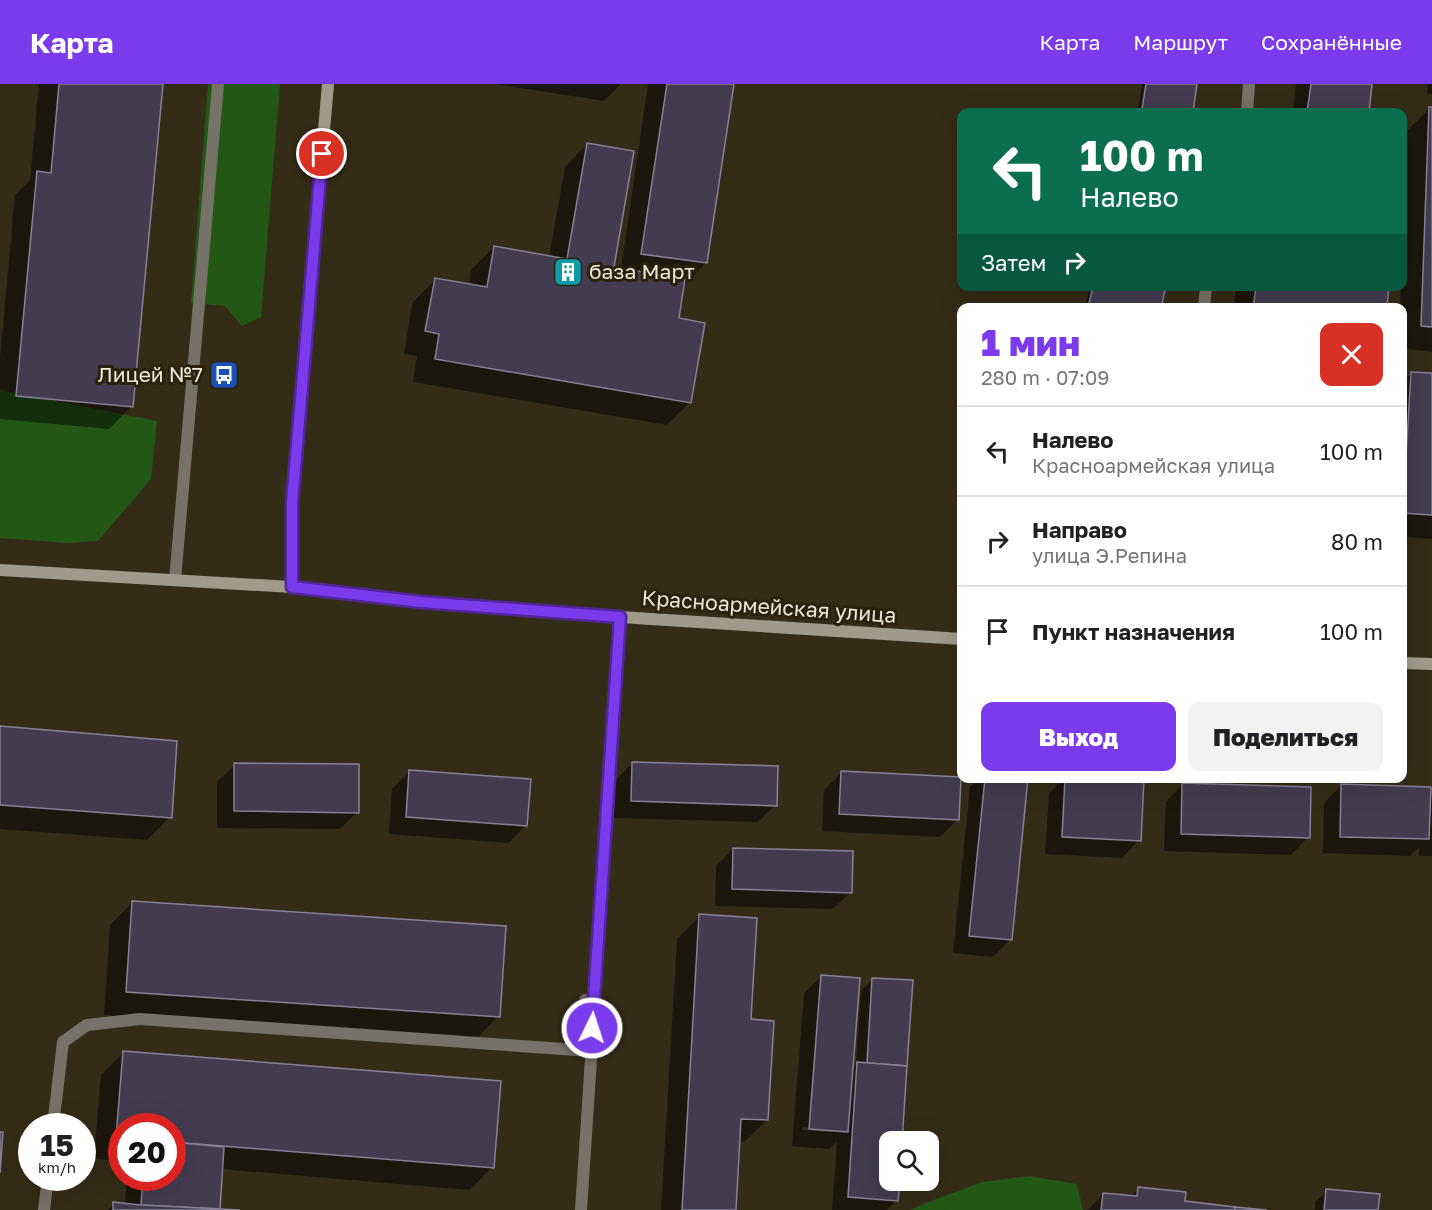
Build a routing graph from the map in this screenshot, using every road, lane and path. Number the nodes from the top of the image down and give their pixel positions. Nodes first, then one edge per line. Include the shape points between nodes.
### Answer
1 (218, 84) edge
2 (328, 84) edge
3 (1249, 84) edge
4 (1247, 108) edge
5 (0, 570) edge
6 (175, 580) junction
7 (292, 587) junction
8 (620, 617) junction
9 (957, 639) edge
10 (1407, 663) edge
11 (1432, 664) edge
12 (585, 1000) dead end
13 (591, 1051) junction
14 (55, 1113) edge
15 (46, 1191) edge
16 (44, 1210) edge
17 (581, 1210) edge

1 - 6 street
2 - 7 main road via 292,503
3 - 4 street
5 - 6 main road, Красноармейская улица
6 - 7 main road, Красноармейская улица
7 - 8 main road, Красноармейская улица via 421,602
8 - 9 main road, Красноармейская улица
8 - 13 street
10 - 11 main road
12 - 13 street
13 - 14 street via 140,1019 87,1025 63,1042
13 - 17 street
15 - 16 street

